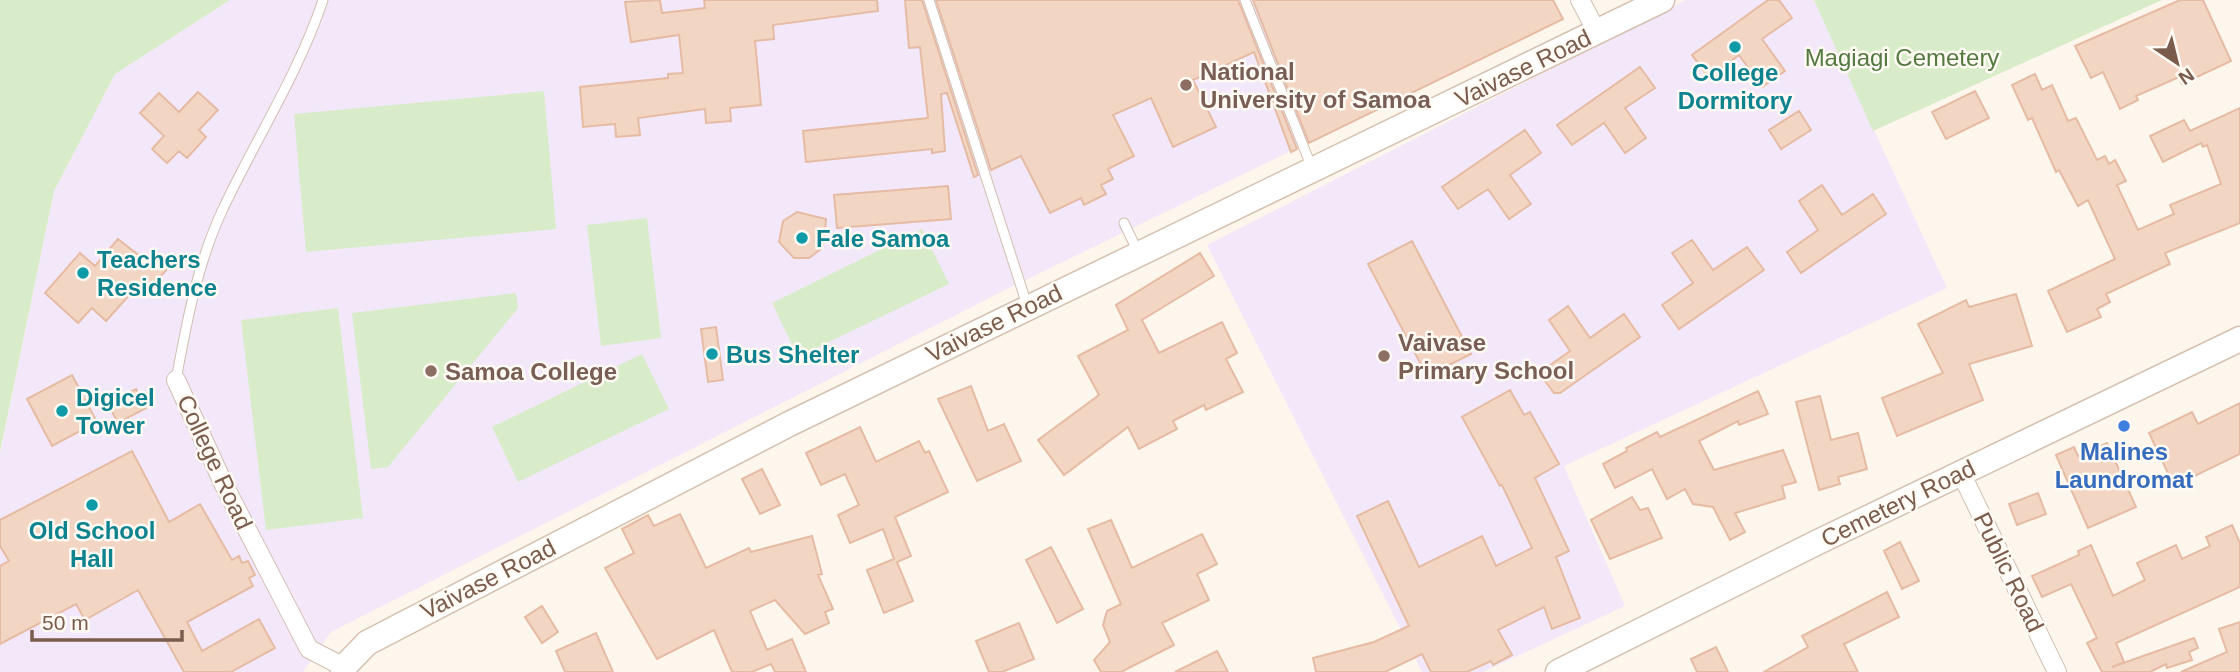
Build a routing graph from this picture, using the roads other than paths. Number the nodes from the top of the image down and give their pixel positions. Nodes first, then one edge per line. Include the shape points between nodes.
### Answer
1 (323, 0) edge
2 (929, 0) edge
3 (1245, 0) edge
4 (1580, 0) edge
5 (1662, 0) edge
6 (1597, 32) junction
7 (1313, 169) junction
8 (1124, 223) dead end
9 (1138, 254) junction
10 (1027, 306) junction
11 (2240, 339) edge
12 (176, 380) joint
13 (1961, 473) junction
14 (343, 669) edge
15 (1558, 672) edge
16 (2057, 672) edge

1 - 12 lane, College Road via 311,37 217,224 192,288
2 - 10 lane
3 - 7 lane
4 - 6 street
5 - 6 main road, Vaivase Road
6 - 7 main road, Vaivase Road
7 - 9 main road, Vaivase Road
8 - 9 lane
9 - 10 main road, Vaivase Road
10 - 14 main road, Vaivase Road via 421,613 367,643
11 - 13 main road, Cemetery Road
12 - 14 street, College Road via 224,485 309,649
13 - 15 main road, Cemetery Road
13 - 16 street, Public Road

